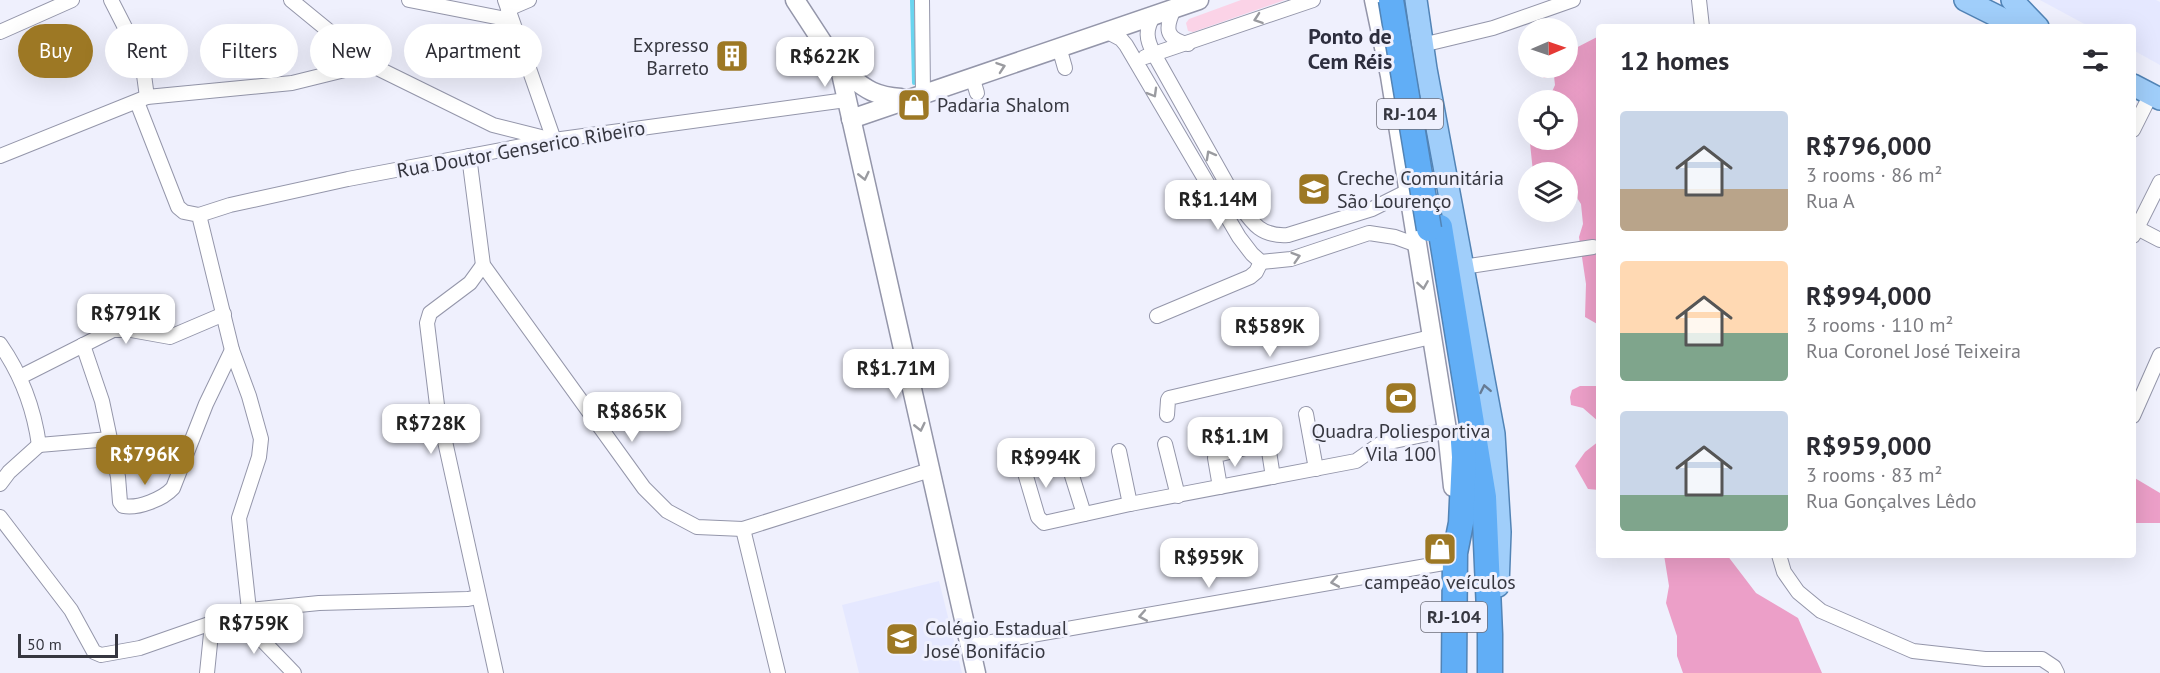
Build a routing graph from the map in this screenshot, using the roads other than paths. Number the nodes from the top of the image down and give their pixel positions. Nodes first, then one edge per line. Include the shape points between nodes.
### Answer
1 (72, 0) edge
2 (111, 0) edge
3 (291, 0) edge
4 (409, 0) edge
5 (529, 0) edge
6 (795, 0) edge
7 (922, 0) edge
8 (1199, 0) edge
9 (1313, 0) edge
10 (1374, 0) edge
11 (1391, 0) edge
12 (1408, 0) edge
13 (1416, 0) edge
14 (1573, 0) edge
15 (1699, 0) edge
16 (2012, 0) edge
17 (1977, 1) edge
18 (1174, 9) junction
19 (508, 10) edge
20 (1154, 15) junction
21 (320, 24) edge
22 (1702, 24) edge
23 (2014, 24) edge
24 (2035, 24) edge
25 (1106, 31) junction
26 (0, 32) edge
27 (1188, 44) junction
28 (1422, 45) junction
29 (1059, 47) junction
30 (1154, 54) junction
31 (1134, 61) junction
32 (1065, 68) dead end
33 (840, 69) junction
34 (1426, 69) junction
35 (392, 75) edge
36 (1390, 75) junction
37 (310, 78) edge
38 (2148, 93) edge
39 (914, 96) junction
40 (142, 100) junction
41 (846, 100) junction
42 (851, 118) junction
43 (2136, 123) edge
44 (554, 140) junction
45 (0, 156) edge
46 (469, 156) junction
47 (2160, 182) edge
48 (1408, 191) junction
49 (200, 215) junction
50 (2136, 230) edge
51 (2136, 232) edge
52 (1428, 233) junction
53 (2160, 240) edge
54 (1593, 247) dead end
55 (1261, 262) junction
56 (483, 265) junction
57 (1463, 267) junction
58 (224, 314) junction
59 (1157, 316) dead end
60 (1431, 337) junction
61 (0, 344) edge
62 (83, 345) junction
63 (232, 350) junction
64 (2160, 355) edge
65 (20, 377) junction
66 (2136, 409) edge
67 (1167, 414) dead end
68 (1306, 414) dead end
69 (1447, 429) junction
70 (110, 439) junction
71 (1166, 444) dead end
72 (39, 445) junction
73 (1119, 451) dead end
74 (1068, 463) dead end
75 (1316, 469) junction
76 (930, 470) junction
77 (1024, 472) dead end
78 (1273, 477) junction
79 (0, 484) edge
80 (1220, 487) junction
81 (1178, 496) junction
82 (1130, 504) junction
83 (1084, 514) junction
84 (0, 517) edge
85 (743, 529) junction
86 (1455, 557) junction
87 (1780, 558) edge
88 (478, 597) junction
89 (244, 612) junction
90 (212, 624) junction
91 (1490, 634) junction
92 (969, 646) junction
93 (207, 673) edge
94 (294, 673) edge
95 (496, 673) edge
96 (778, 673) edge
97 (976, 673) edge
98 (1454, 673) edge
99 (1490, 673) edge
100 (2057, 673) edge

1 - 26 street
2 - 40 street via 138,52 144,75
3 - 21 street
4 - 19 street
5 - 19 street
6 - 33 main road
7 - 39 street
8 - 18 main road
9 -> 27 street
10 - 36 main road
11 - 52 highway, RJ-104, bridge
12 - 52 highway
13 - 28 main road
14 - 28 street via 1493,28
15 - 22 street
16 - 24 main road
17 - 23 main road
18 - 20 main road
18 - 27 street via 1168,29 1171,38
19 - 44 street
20 - 25 main road
20 - 30 street via 1146,34
25 - 29 main road
25 - 31 street via 1121,39
27 - 30 street
28 - 34 main road
29 - 32 street
39 -> 29 main road via 975,85
30 - 31 street
48 -> 30 street via 1372,209 1288,235 1261,231 1236,200
31 -> 55 street via 1239,237
33 - 39 main road via 872,94
33 - 41 main road
34 - 36 main road via 1420,55 1405,50 1396,57
34 - 57 main road
35 - 44 street via 493,125
36 - 48 main road
37 - 40 street
38 - 43 street
39 - 42 main road
40 - 45 street
40 - 49 street via 178,207
41 - 42 main road
41 - 44 street, Rua Doutor Genserico Ribeiro
42 -> 76 main road
44 - 46 street, Rua Doutor Genserico Ribeiro
46 - 49 street, Rua Doutor Genserico Ribeiro via 348,179
46 - 56 street
47 - 50 street
48 - 52 main road
49 - 58 street
51 - 53 street
55 -> 52 street via 1291,259 1369,233 1395,237
52 -> 60 main road
52 - 86 highway, RJ-104 via 1464,457
52 - 91 highway via 1484,497
54 - 57 street
55 - 59 street via 1250,277
56 - 85 street via 659,504 698,526
56 - 88 street via 470,283 430,313 426,323 437,405
91 -> 57 main road via 1496,614 1500,532 1497,463
58 - 62 street via 170,337 112,330
58 - 63 street
60 - 67 street via 1169,398
60 - 69 main road
61 - 65 street
62 - 65 street
62 - 70 street
63 - 70 street via 173,488 164,496 123,506
63 - 89 street via 261,438 259,457 239,518
64 - 66 street
65 - 72 street
68 - 75 street
69 - 75 street via 1380,444 1356,461
69 - 86 main road
70 - 72 street
71 - 81 street
72 - 79 street
73 - 82 street
74 - 83 street
75 - 78 street
76 - 85 street
76 - 92 main road
77 - 83 street via 1038,517 1044,523
78 - 80 street
78 - 80 street via 1265,443 1217,455
80 - 81 street
81 - 82 street
82 - 83 street
84 - 90 street via 71,610 97,654 140,648
85 - 96 street
86 -> 92 street
86 - 98 highway, RJ-104
87 - 100 street via 1798,592 1821,611 1913,651 1985,659 2042,659
88 - 89 street via 319,603
88 - 95 street
89 - 90 street
89 - 94 street
90 - 93 street
91 - 99 highway, RJ-104
92 - 97 main road

